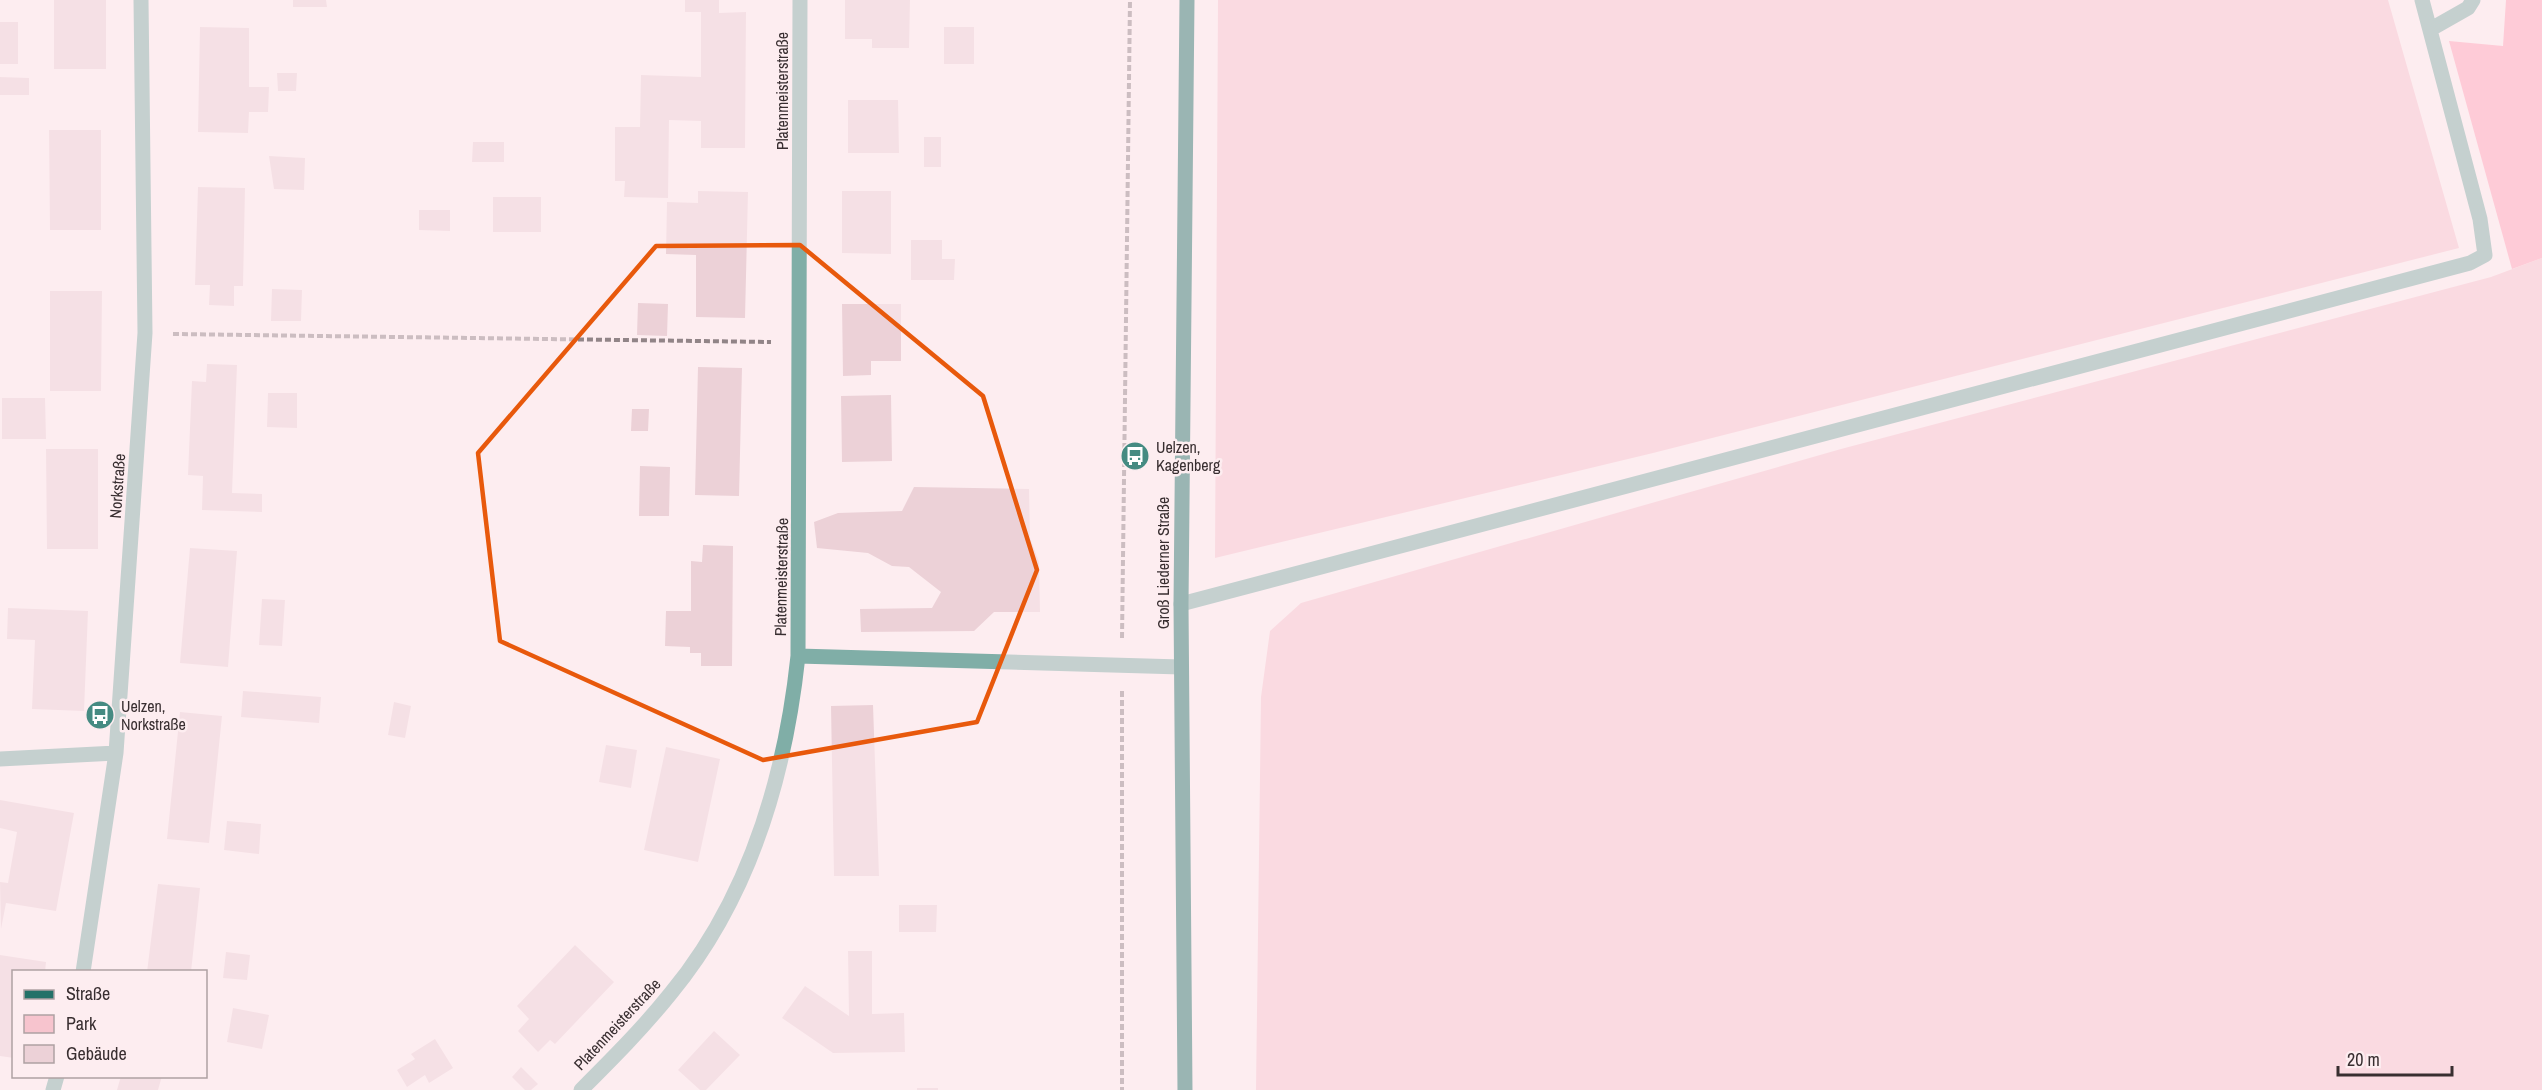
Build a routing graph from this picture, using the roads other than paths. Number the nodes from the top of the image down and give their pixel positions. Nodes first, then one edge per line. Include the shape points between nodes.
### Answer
1 (141, 0) edge
2 (800, 0) edge
3 (1187, 0) edge
4 (2422, 0) edge
5 (2473, 0) edge
6 (2431, 29) junction
7 (1180, 603) junction
8 (798, 656) junction
9 (1181, 667) junction
10 (116, 753) junction
11 (0, 759) edge
12 (83, 970) edge
13 (580, 1090) edge
14 (1185, 1090) edge

1 - 10 street, Norkstraße via 145,333
2 - 8 street, Platenmeisterstraße
3 - 7 main road, Groß Liederner Straße
4 - 6 street
5 - 6 street via 2468,8
6 - 7 street via 2480,219 2485,255 2470,263
7 - 9 main road, Groß Liederner Straße
8 - 9 street
8 - 13 street, Platenmeisterstraße via 783,760 761,831 727,907 672,993
9 - 14 main road, Groß Liederner Straße
10 - 11 street
10 - 12 street, Norkstraße

